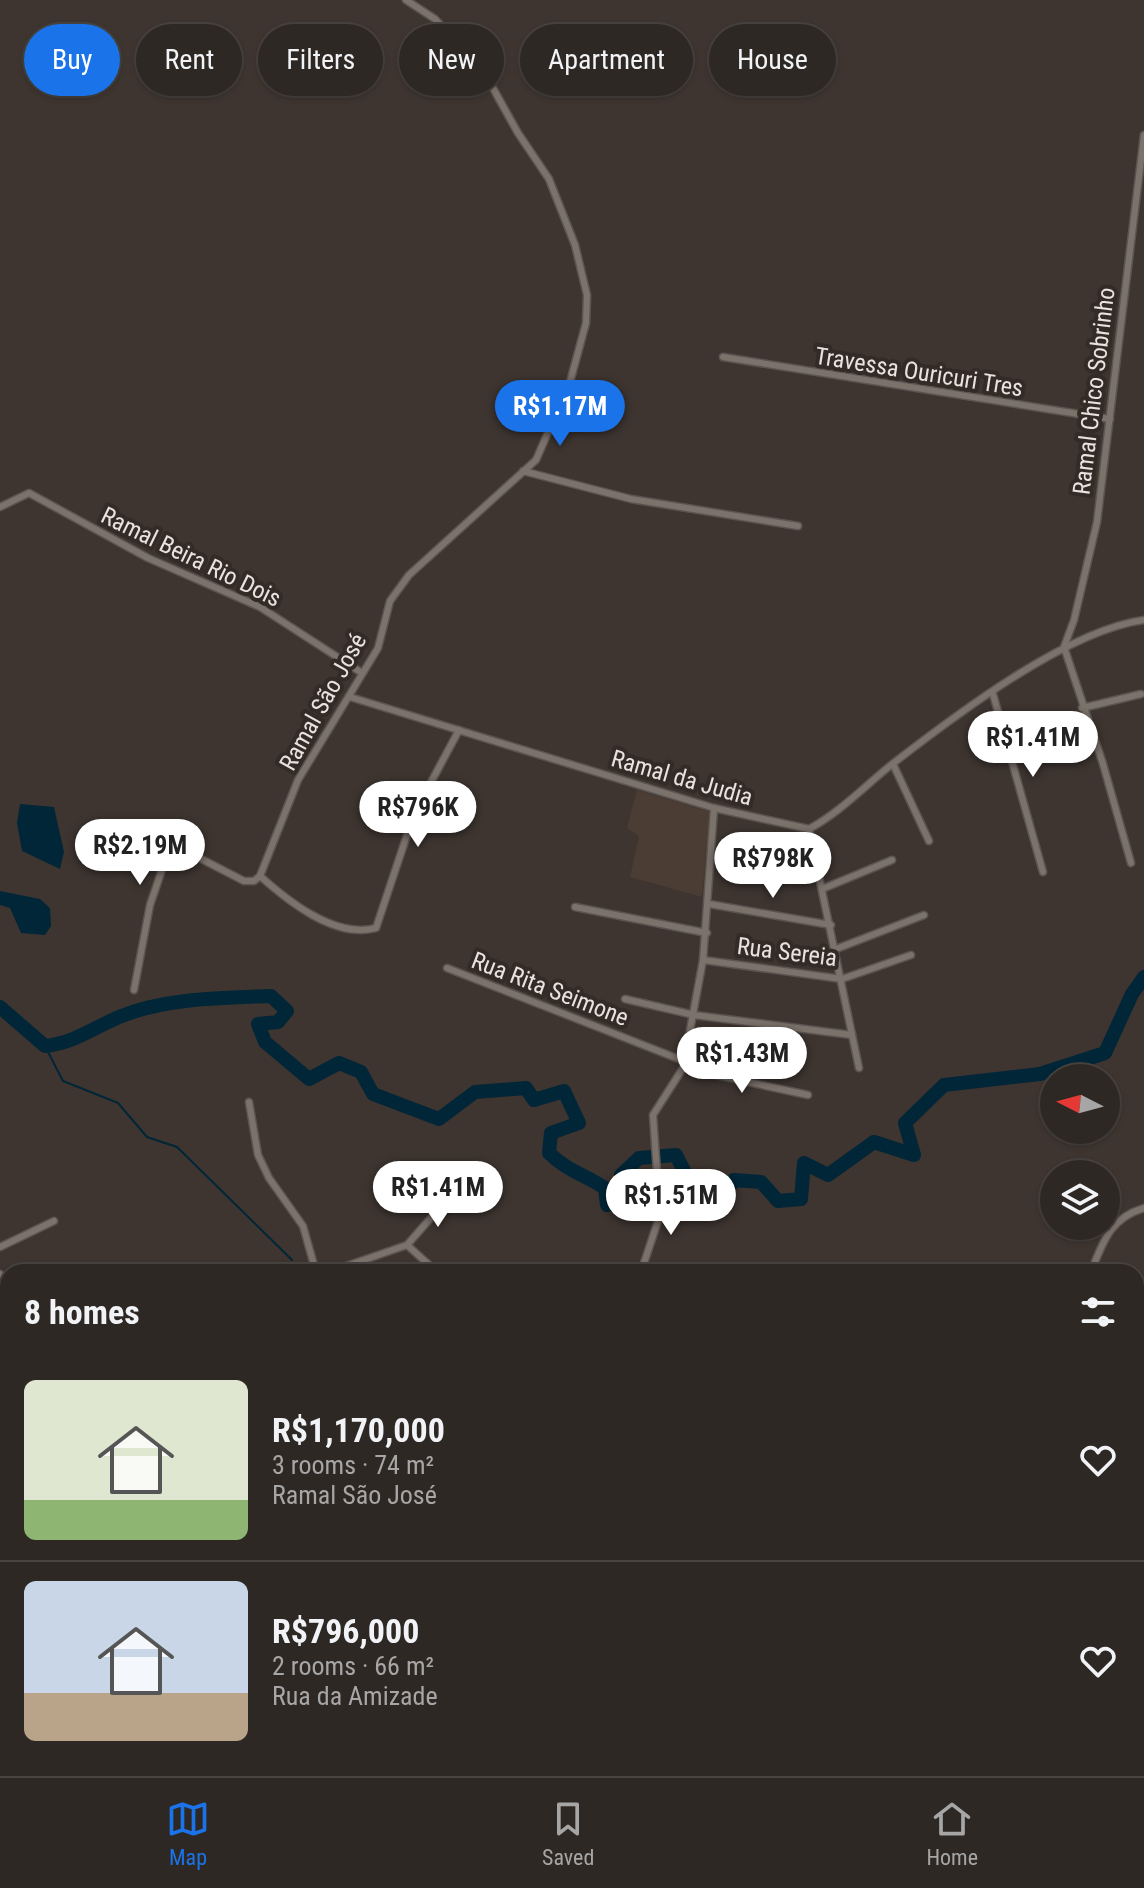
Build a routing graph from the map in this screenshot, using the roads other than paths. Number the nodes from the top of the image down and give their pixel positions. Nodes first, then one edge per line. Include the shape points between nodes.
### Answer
1 (406, 0) edge
2 (1144, 135) edge
3 (723, 357) dead end
4 (1110, 419) junction
5 (523, 471) junction
6 (0, 507) edge
7 (798, 526) dead end
8 (1144, 620) edge
9 (1064, 647) junction
10 (362, 673) junction
11 (993, 694) junction
12 (1141, 694) dead end
13 (350, 697) junction
14 (1082, 708) junction
15 (459, 730) junction
16 (893, 764) junction
17 (714, 808) junction
18 (809, 829) junction
19 (929, 841) dead end
20 (892, 860) dead end
21 (1131, 863) dead end
22 (1043, 872) dead end
23 (260, 876) junction
24 (822, 889) junction
25 (709, 904) junction
26 (575, 907) dead end
27 (924, 915) dead end
28 (831, 925) junction
29 (707, 933) junction
30 (836, 949) junction
31 (911, 955) dead end
32 (703, 960) junction
33 (447, 968) dead end
34 (842, 979) junction
35 (134, 990) dead end
36 (625, 999) dead end
37 (694, 1015) junction
38 (852, 1035) junction
39 (684, 1065) junction
40 (859, 1068) dead end
41 (808, 1095) dead end
42 (249, 1102) dead end
43 (483, 1201) dead end
44 (1144, 1208) edge
45 (54, 1221) dead end
46 (407, 1245) junction
47 (0, 1247) edge
48 (314, 1264) edge
49 (352, 1264) edge
50 (428, 1264) edge
51 (644, 1264) edge
52 (1094, 1264) edge

1 - 5 street, Ramal São José via 435,19 484,72 549,179 575,245 587,295 586,323 548,438
2 - 4 street, Ramal Chico Sobrinho
3 - 4 street, Travessa Ouricuri Tres
4 - 9 street, Ramal Chico Sobrinho via 1097,522
5 - 7 street via 631,499
5 - 10 street, Ramal São José via 409,575 390,601 378,648
6 - 10 street, Ramal Beira Rio Dois via 29,493 160,564 260,607
8 - 9 street
9 - 11 street
9 - 14 street
10 - 13 street, Ramal São José
11 - 16 street via 960,712
11 - 22 street
12 - 14 street
13 - 15 street, Ramal da Judia
13 - 23 street, Ramal São José via 298,780
14 - 21 street
15 - 17 street, Ramal da Judia
15 - 23 street via 414,814 374,929 309,915
16 - 18 street
16 - 19 street
17 - 18 street, Ramal da Judia
17 - 25 street
18 - 24 street
20 - 24 street
23 - 35 street via 250,882 239,879 180,848 167,855 150,905
24 - 28 street
25 - 28 street
25 - 29 street
26 - 29 street
27 - 30 street
28 - 30 street
29 - 32 street
30 - 34 street
31 - 34 street, Rua Sereia
32 - 34 street, Rua Sereia
32 - 37 street
33 - 39 street, Rua Rita Seimone
34 - 38 street
36 - 37 street
37 - 38 street
37 - 39 street
38 - 40 street
39 - 41 street, Rua Rita Seimone
39 - 51 street via 655,1111 652,1135 660,1192 656,1233
42 - 48 street via 258,1155 303,1226
43 - 46 street via 451,1195
44 - 52 street via 1108,1231
45 - 47 street
46 - 49 street
46 - 50 street

